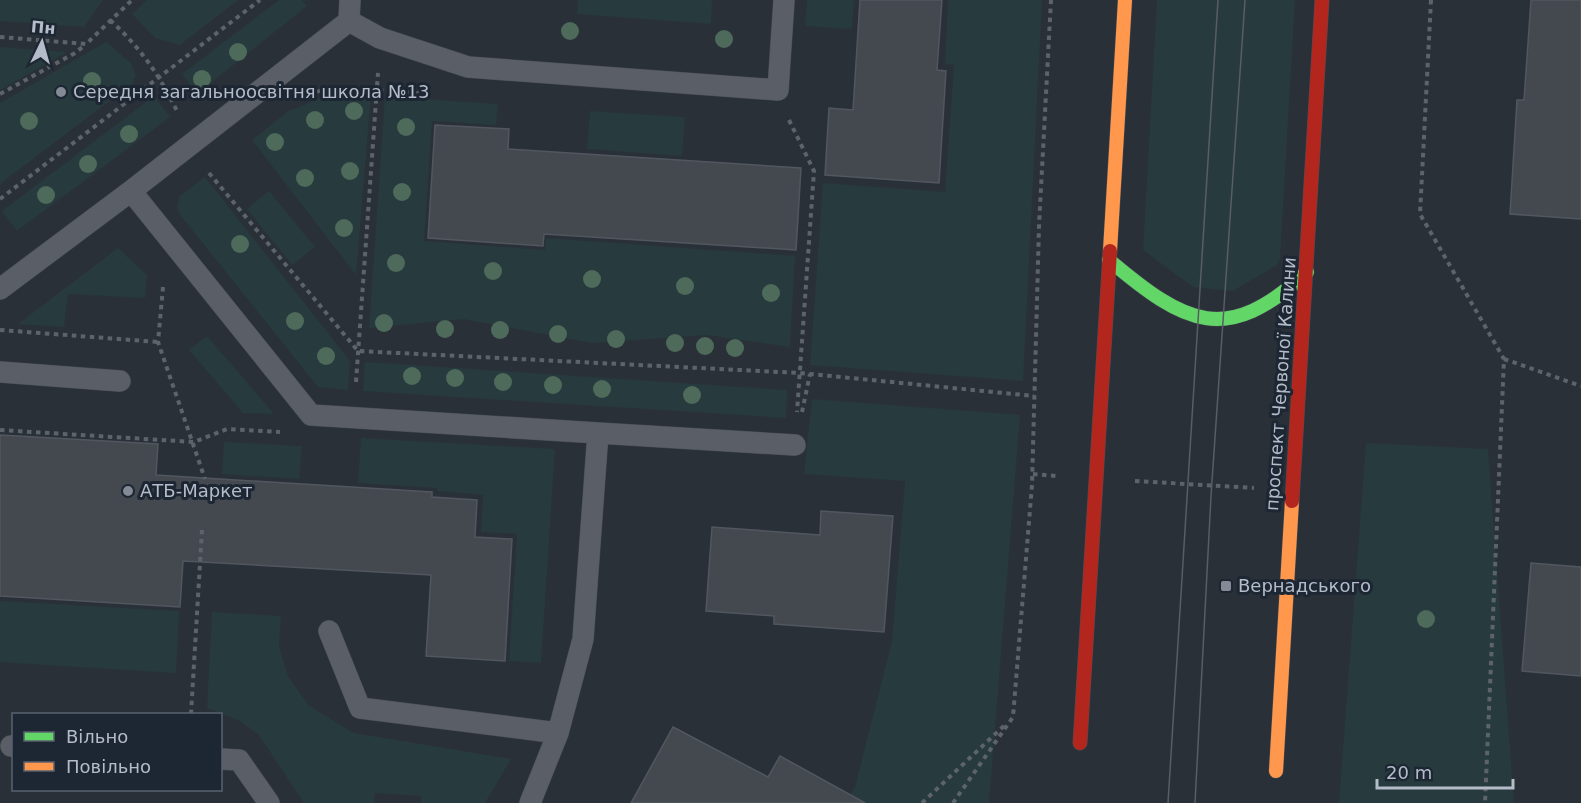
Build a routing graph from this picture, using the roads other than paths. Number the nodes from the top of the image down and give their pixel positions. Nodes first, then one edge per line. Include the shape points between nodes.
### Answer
1 (784, 0) edge
2 (1125, 0) edge
3 (1322, 0) edge
4 (349, 10) edge
5 (131, 191) junction
6 (1109, 260) junction
7 (1307, 272) junction
8 (0, 289) edge
9 (0, 372) edge
10 (120, 381) dead end
11 (598, 432) junction
12 (795, 445) dead end
13 (329, 631) dead end
14 (558, 733) junction
15 (1080, 743) dead end
16 (222, 759) edge
17 (1276, 771) dead end
18 (269, 803) edge
19 (531, 803) edge

1 - 4 lane via 778,90 468,67 380,38
2 - 6 street
3 - 7 street, проспект Червоної Калини
4 - 5 lane
5 - 8 lane
5 - 11 lane via 311,415
6 - 7 street via 1152,296 1199,319 1224,321 1272,302
6 - 15 street
7 - 17 street, проспект Червоної Калини
9 - 10 lane
11 - 12 lane
11 - 14 lane via 583,639
13 - 14 lane via 360,708
14 - 19 lane
16 - 18 lane via 239,760

